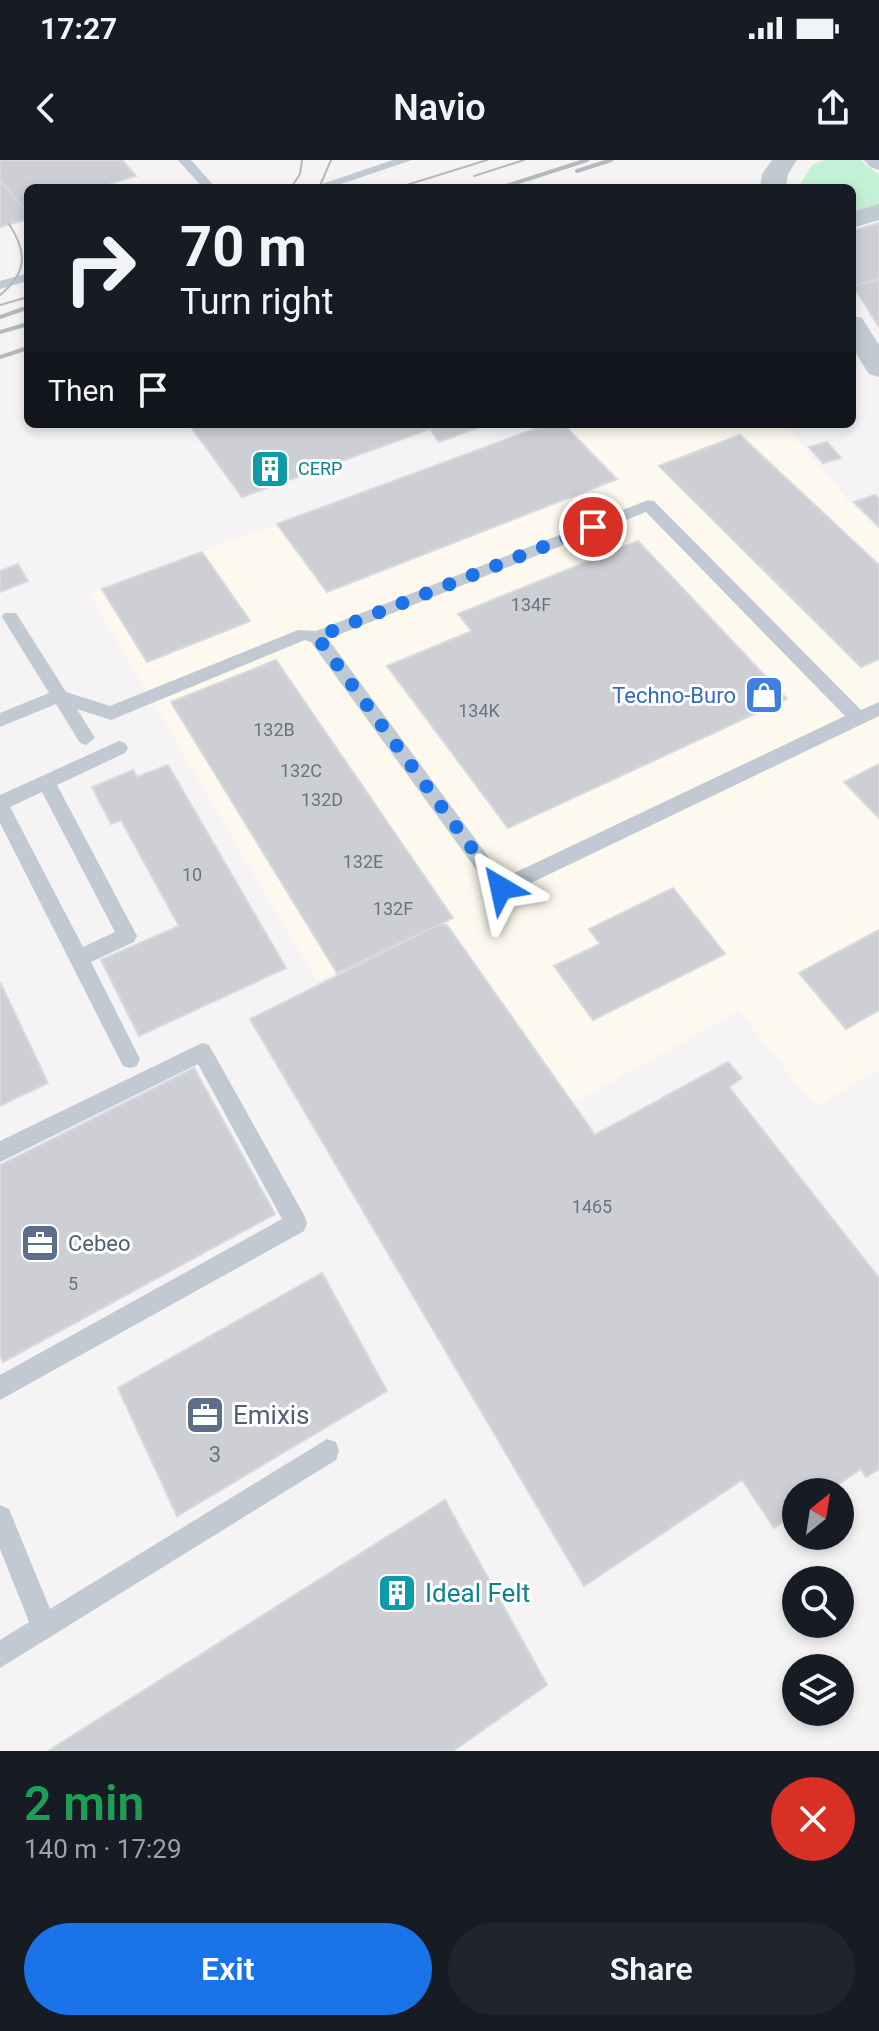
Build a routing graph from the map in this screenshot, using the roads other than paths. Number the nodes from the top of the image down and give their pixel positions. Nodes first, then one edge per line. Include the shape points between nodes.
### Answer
1 (184, 160) edge
2 (406, 160) edge
3 (785, 160) edge
4 (206, 184) edge
5 (329, 184) edge
6 (774, 184) edge
7 (879, 212) edge
8 (856, 219) edge
9 (24, 278) edge
10 (0, 285) edge
11 (856, 331) edge
12 (879, 368) edge
13 (10, 617) dead end
14 (317, 637) junction
15 (58, 696) junction
16 (879, 709) edge
17 (858, 718) junction
18 (0, 720) edge
19 (86, 738) dead end
20 (119, 748) dead end
21 (46, 782) junction
22 (0, 804) edge
23 (78, 959) junction
24 (130, 1059) dead end
25 (0, 1152) edge
26 (0, 1388) edge
27 (327, 1451) dead end
28 (0, 1518) edge
29 (45, 1628) junction
30 (0, 1655) edge

1 - 4 lane
2 - 5 lane
3 - 6 street
7 - 8 street
9 - 10 lane
11 - 12 street
13 - 15 lane
14 - 15 lane via 304,634 111,713
14 - 17 lane via 648,505
14 - 17 lane via 501,888
15 - 18 lane
15 - 19 lane
16 - 17 lane
20 - 21 lane
21 - 22 lane
21 - 23 lane via 127,936
22 - 23 lane
23 - 24 lane
25 - 26 lane via 202,1052 296,1223
27 - 29 lane
28 - 29 lane
29 - 30 lane

